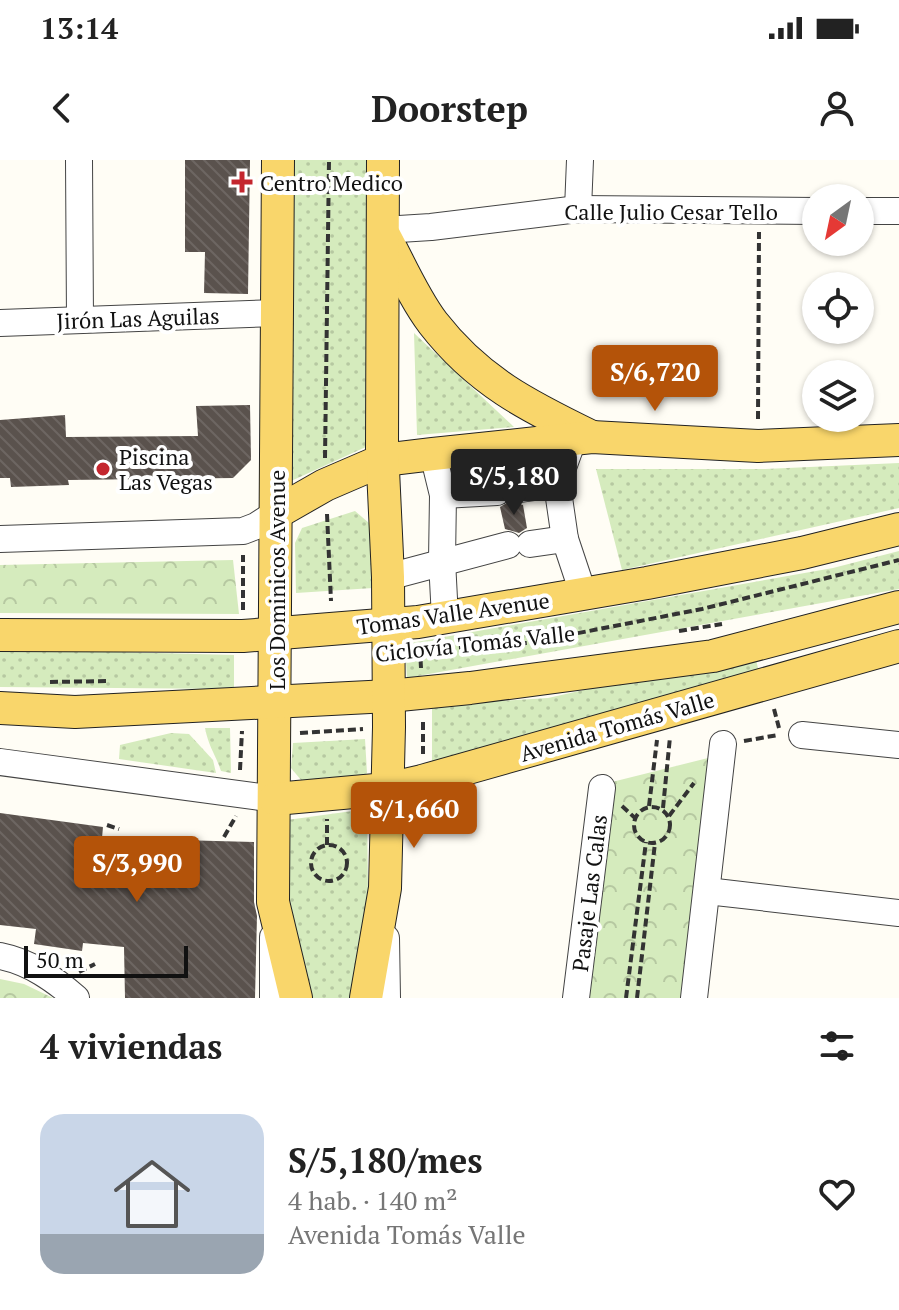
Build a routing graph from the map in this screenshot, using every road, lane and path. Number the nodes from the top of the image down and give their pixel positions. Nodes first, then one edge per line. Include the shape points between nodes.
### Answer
1 (79, 160) edge
2 (278, 160) edge
3 (329, 160) edge
4 (383, 160) edge
5 (580, 160) edge
6 (578, 209) junction
7 (759, 210) junction
8 (802, 211) edge
9 (874, 211) edge
10 (899, 211) edge
11 (383, 232) junction
12 (277, 313) junction
13 (80, 320) junction
14 (0, 323) edge
15 (582, 439) junction
16 (899, 440) edge
17 (758, 446) junction
18 (433, 454) junction
19 (383, 460) junction
20 (557, 484) junction
21 (325, 485) junction
22 (443, 495) junction
23 (276, 513) junction
24 (899, 529) edge
25 (0, 539) edge
26 (565, 539) junction
27 (244, 541) dead end
28 (442, 561) junction
29 (388, 577) junction
30 (583, 593) junction
31 (331, 601) dead end
32 (899, 607) edge
33 (243, 615) dead end
34 (445, 618) junction
35 (733, 622) dead end
36 (388, 625) junction
37 (671, 633) dead end
38 (0, 635) edge
39 (275, 635) junction
40 (419, 641) dead end
41 (899, 646) edge
42 (421, 667) junction
43 (422, 675) dead end
44 (121, 681) dead end
45 (45, 682) dead end
46 (388, 682) junction
47 (275, 701) junction
48 (0, 708) edge
49 (666, 712) junction
50 (423, 715) dead end
51 (241, 725) dead end
52 (366, 729) dead end
53 (288, 734) dead end
54 (802, 735) joint
55 (723, 744) joint
56 (899, 745) edge
57 (0, 762) edge
58 (422, 768) dead end
59 (240, 780) dead end
60 (602, 788) dead end
61 (387, 789) junction
62 (275, 799) junction
63 (649, 807) junction
64 (327, 809) dead end
65 (663, 810) junction
66 (235, 816) dead end
67 (107, 825) dead end
68 (119, 829) dead end
69 (224, 837) dead end
70 (646, 842) junction
71 (655, 843) junction
72 (327, 845) junction
73 (385, 888) junction
74 (707, 891) junction
75 (273, 902) junction
76 (899, 913) edge
77 (0, 956) edge
78 (67, 990) edge
79 (273, 998) edge
80 (296, 998) edge
81 (366, 998) edge
82 (387, 998) edge
83 (576, 998) edge
84 (626, 998) edge
85 (637, 998) edge
86 (694, 998) edge

1 - 13 street
2 - 12 main road, Los Dominicos Avenue
3 - 21 path
4 - 11 main road
5 - 6 street
6 - 7 street, Calle Julio Cesar Tello
6 - 11 street, Calle Julio Cesar Tello
7 - 8 street, Calle Julio Cesar Tello
7 - 17 path
9 - 10 street
11 - 15 main road via 432,322 477,372
11 - 19 main road
12 - 13 street, Jirón Las Aguilas
12 - 23 main road, Los Dominicos Avenue
13 - 14 street, Jirón Las Aguilas
15 - 17 main road
15 - 18 main road
15 - 20 street
16 - 17 main road
18 - 19 main road
18 - 22 street
19 - 21 main road
19 - 29 main road
20 - 22 street
20 - 26 street
21 - 23 main road
21 - 31 path
22 - 28 street
23 - 25 street via 243,531
23 - 39 main road, Los Dominicos Avenue
24 - 30 main road, Tomas Valle Avenue via 802,553
26 - 28 street
26 - 30 street
27 - 33 path
28 - 29 street
28 - 34 street
29 - 36 main road
30 - 34 main road, Tomas Valle Avenue
32 - 46 main road via 713,656
34 - 36 main road, Tomas Valle Avenue
35 - 37 path
36 - 39 main road, Tomas Valle Avenue
36 - 46 main road
38 - 39 main road, Tomas Valle Avenue
39 - 47 main road, Los Dominicos Avenue
40 - 42 path
41 - 49 main road, Avenida Tomás Valle
42 - 43 path
42 - 46 path, Ciclovía Tomás Valle
44 - 45 path
46 - 47 main road
46 - 61 main road
47 - 48 main road via 75,712
47 - 62 main road, Los Dominicos Avenue
49 - 61 main road, Avenida Tomás Valle
49 - 63 path
49 - 65 path
50 - 58 path
51 - 59 path
52 - 53 path
54 - 55 path
54 - 56 street
55 - 74 street
57 - 62 street, Avenida Tomás Valle
60 - 83 street, Pasaje Las Calas
61 - 62 main road, Avenida Tomás Valle
61 - 73 main road
62 - 75 main road, Los Dominicos Avenue
63 - 65 path
63 - 70 path via 638,812 634,824
64 - 72 path
65 - 71 path via 671,827 666,838
66 - 69 path
67 - 68 path
70 - 71 path
70 - 84 path
71 - 85 path
72 - 72 path via 310,861 318,877 330,881 341,877 347,860 338,847
73 - 81 main road
73 - 82 street
74 - 76 street
74 - 86 street
75 - 79 street
75 - 80 main road, Los Dominicos Avenue
77 - 78 street via 20,960

